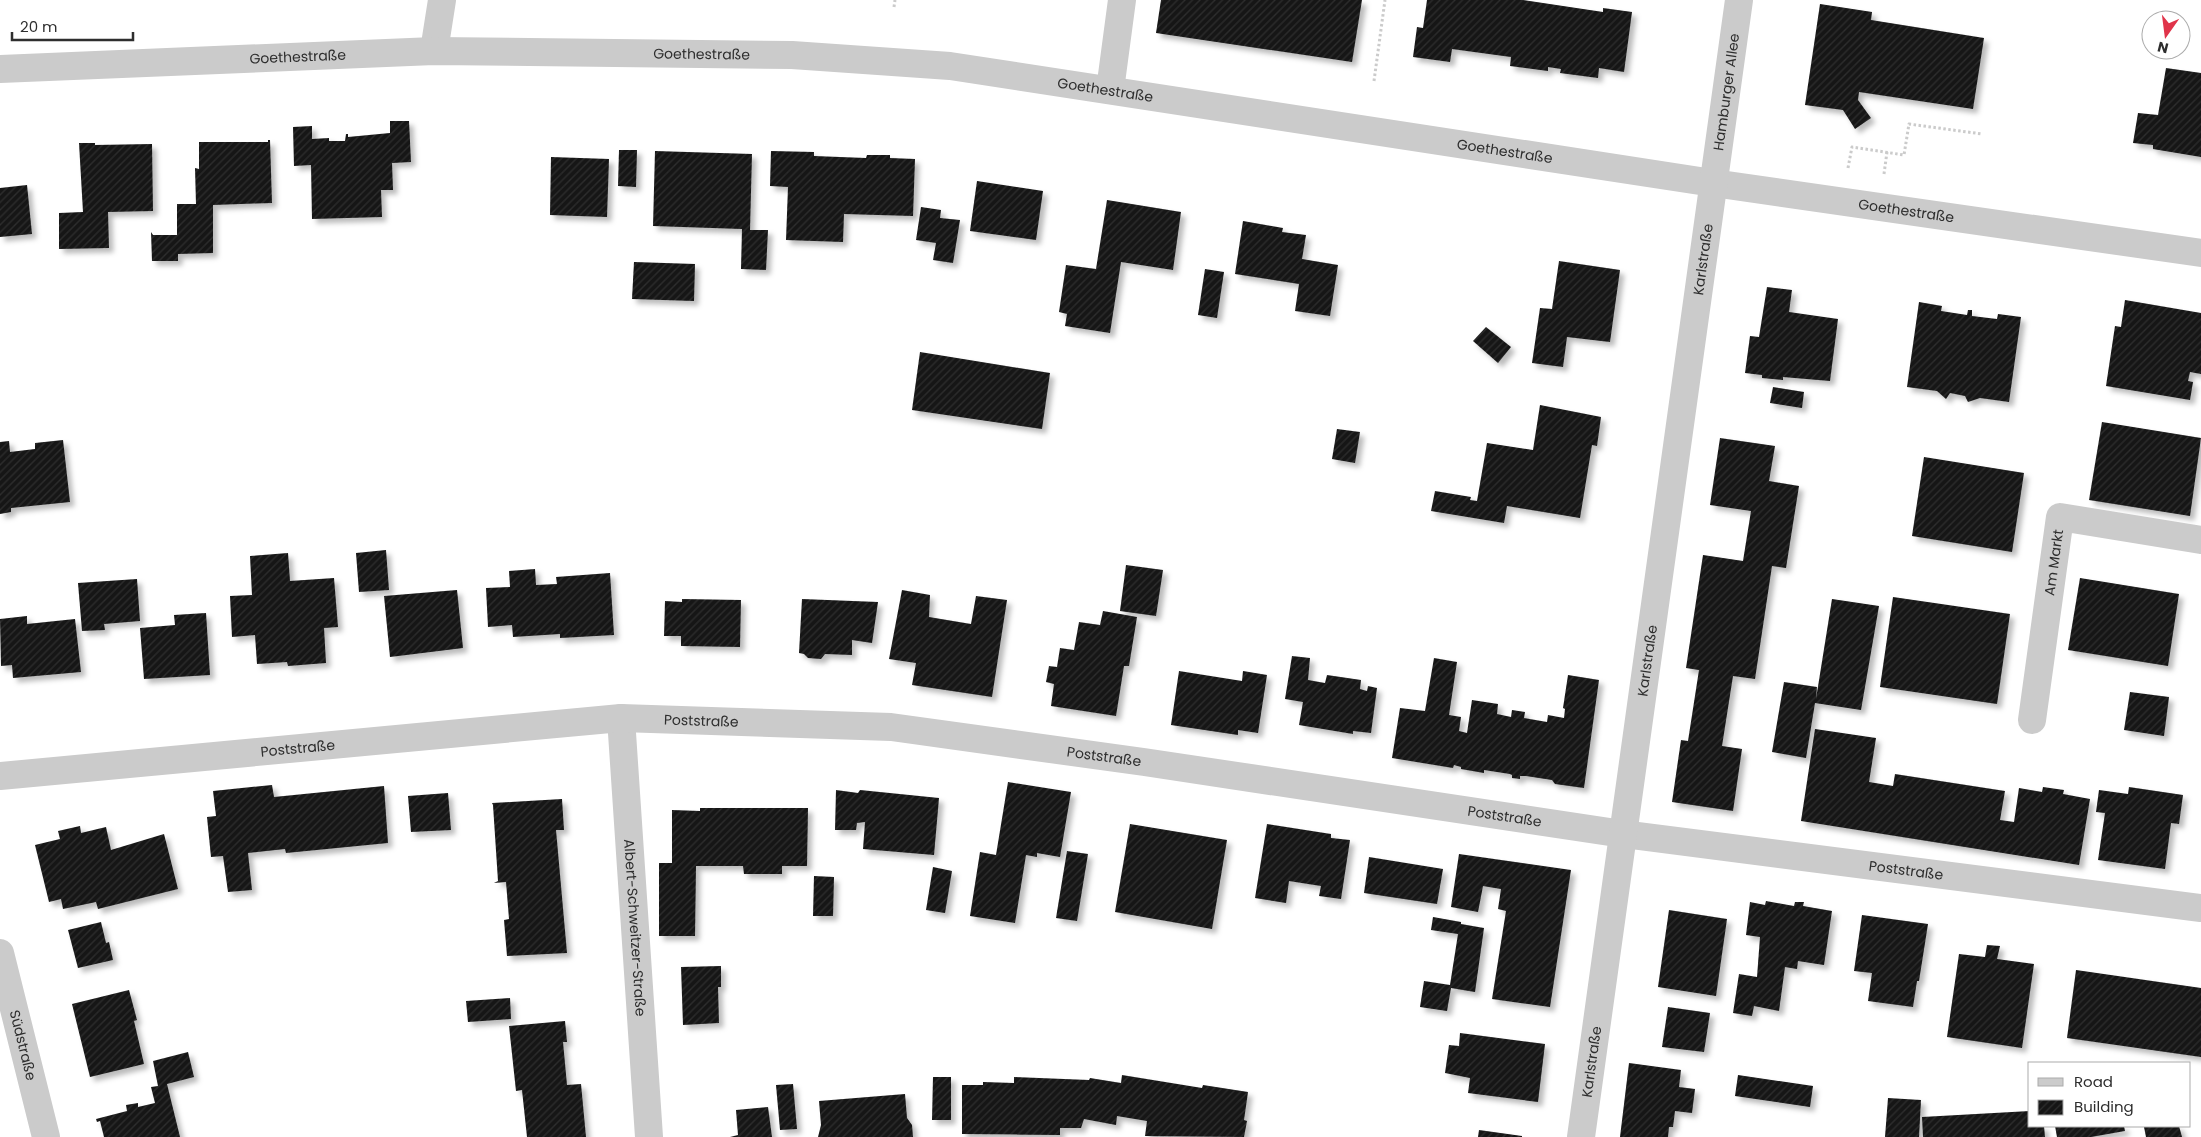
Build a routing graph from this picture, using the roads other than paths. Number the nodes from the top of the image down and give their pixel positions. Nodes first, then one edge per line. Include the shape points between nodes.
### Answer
1 (442, 0) edge
2 (1122, 0) edge
3 (1739, 0) edge
4 (434, 51) junction
5 (0, 69) edge
6 (1110, 90) junction
7 (1713, 183) junction
8 (2201, 253) edge
9 (2201, 540) edge
10 (621, 718) junction
11 (2032, 720) dead end
12 (0, 776) edge
13 (1623, 834) junction
14 (2201, 908) edge
15 (0, 953) edge
16 (46, 1137) edge
17 (649, 1137) edge
18 (1581, 1137) edge

1 - 4 street
2 - 6 street
3 - 7 street, Hamburger Allee
4 - 5 street, Goethestraße
4 - 6 street, Goethestraße via 792,55 950,66
6 - 7 street, Goethestraße
7 - 8 street, Goethestraße
7 - 13 street, Karlstraße
9 - 11 street, Am Markt via 2060,517
10 - 12 street, Poststraße
10 - 13 street, Poststraße via 891,727
10 - 17 street, Albert-Schweitzer-Straße
13 - 14 street, Poststraße
13 - 18 street, Karlstraße
15 - 16 street, Südstraße

